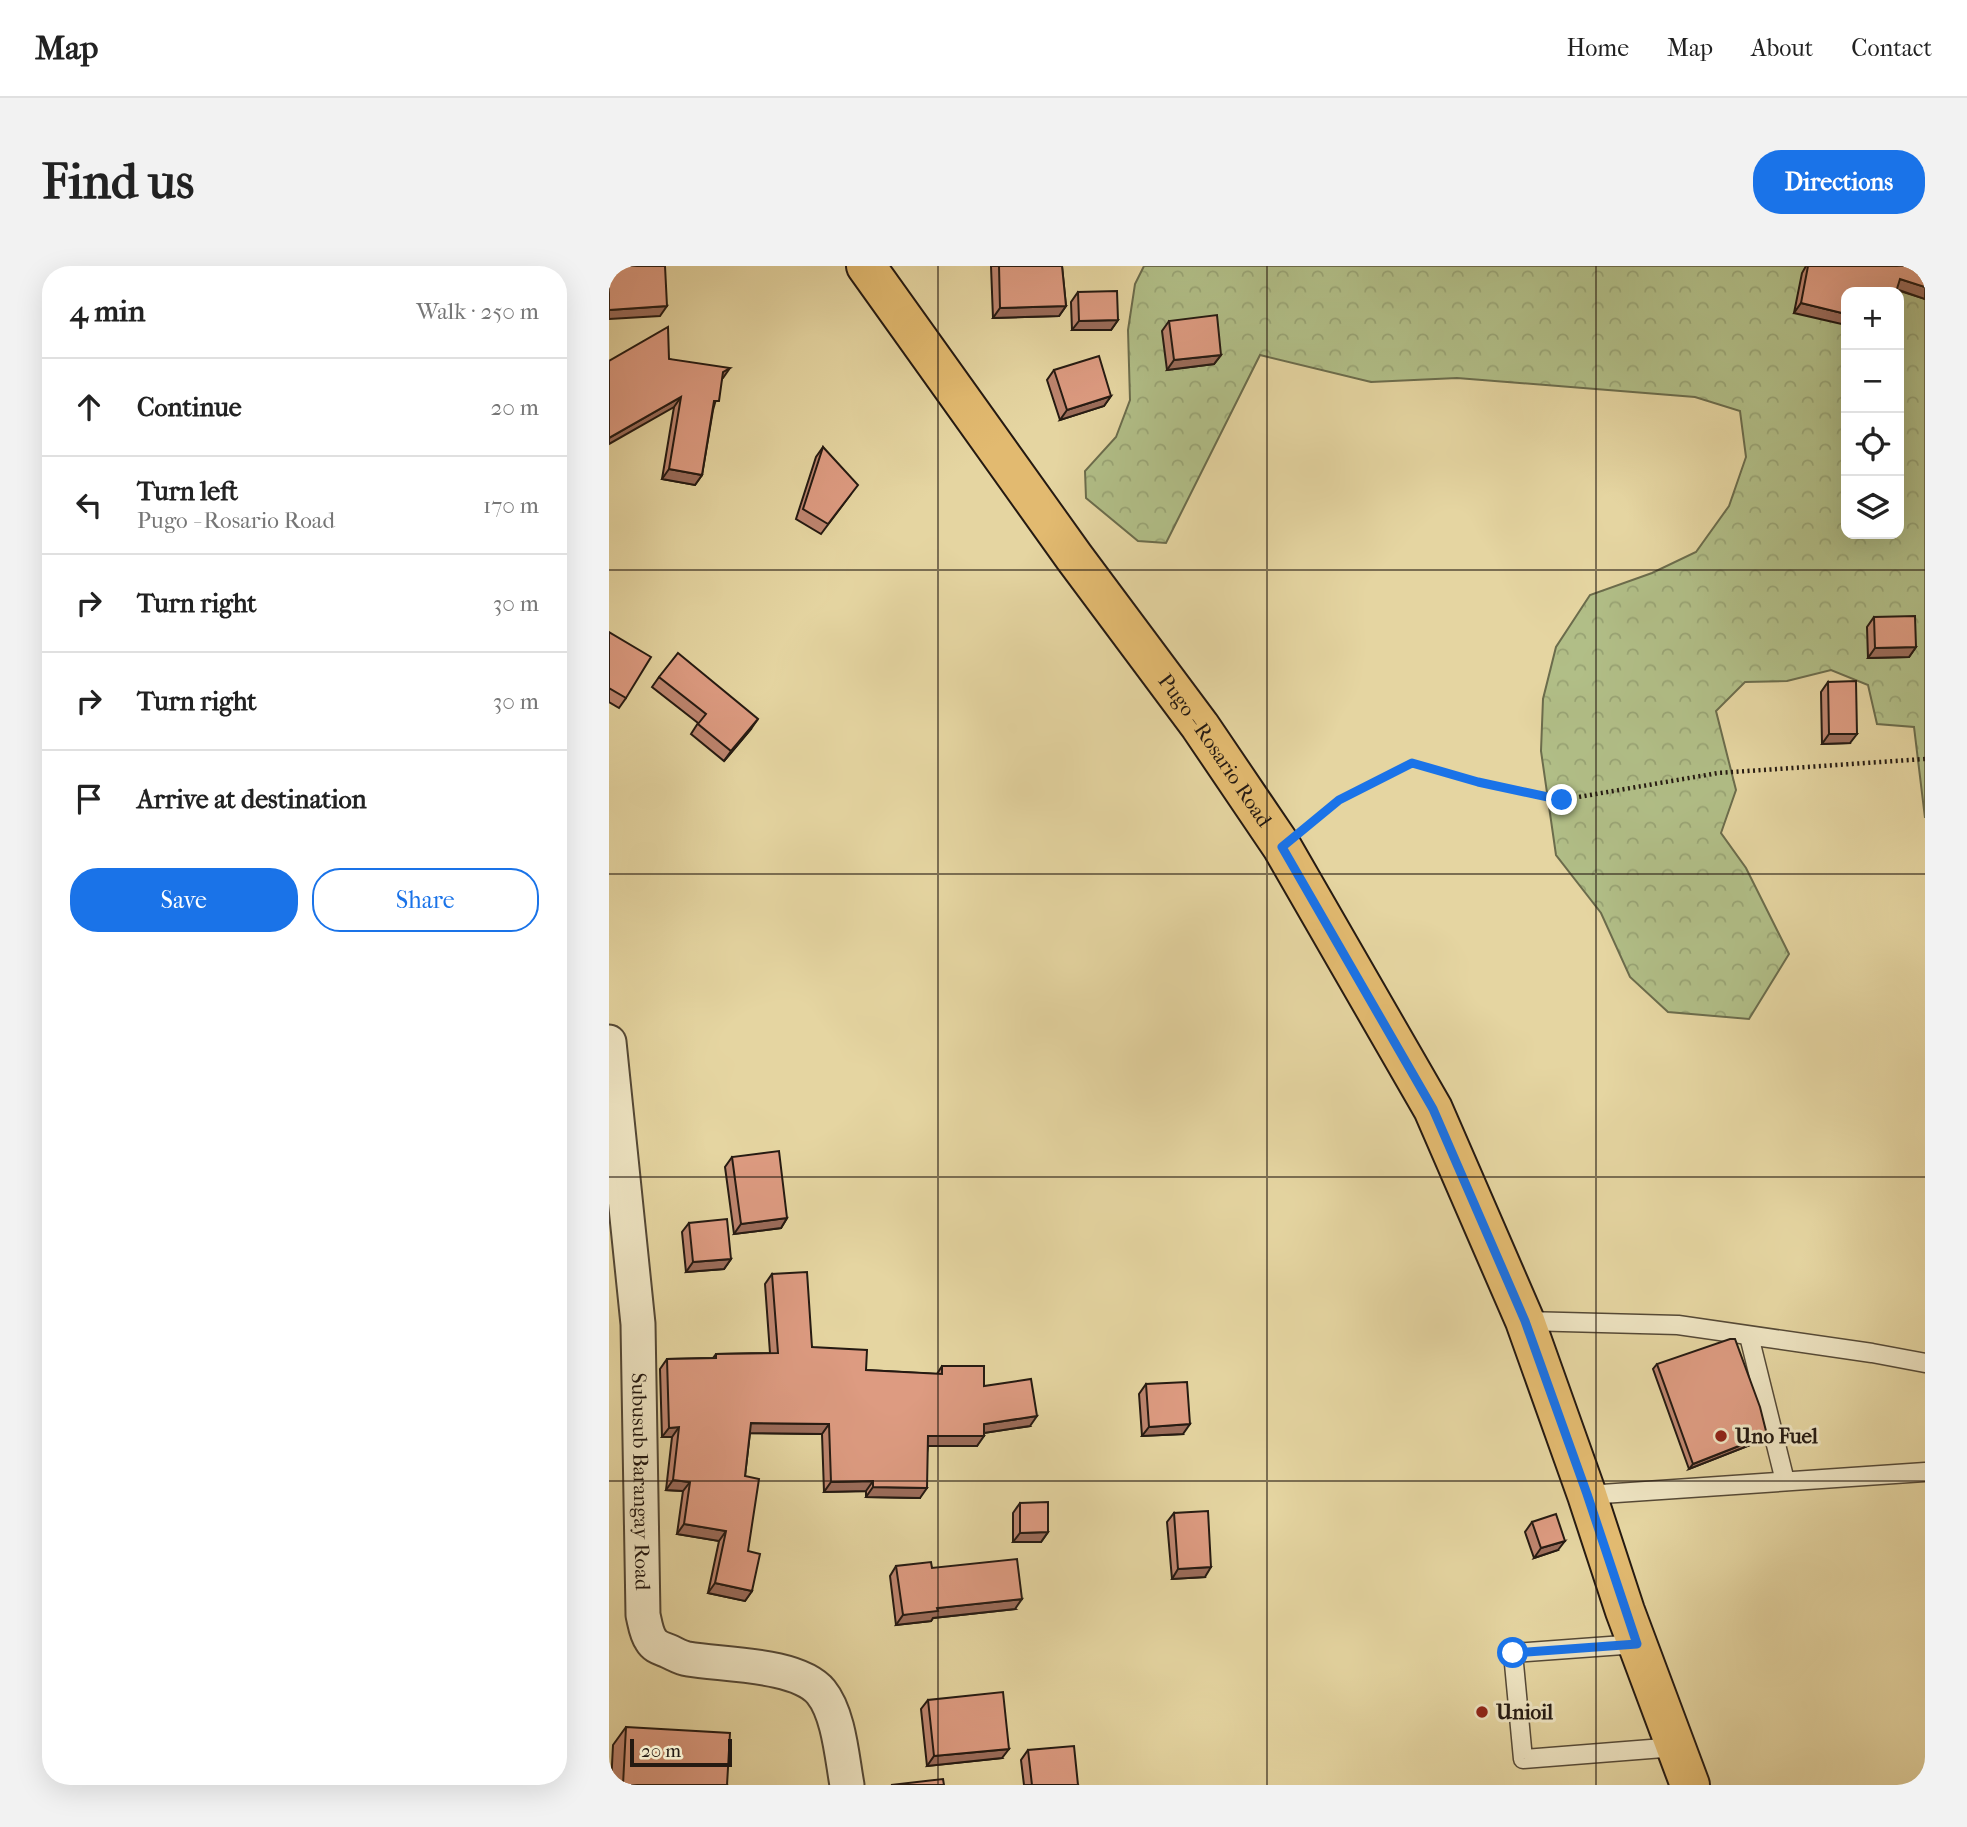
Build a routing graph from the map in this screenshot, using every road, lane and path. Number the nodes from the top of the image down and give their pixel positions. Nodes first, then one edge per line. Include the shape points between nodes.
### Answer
1 (866, 266) edge
2 (1925, 759) edge
3 (1282, 847) junction
4 (609, 1042) edge
5 (1525, 1321) junction
6 (1749, 1336) junction
7 (1925, 1363) edge
8 (1925, 1472) edge
9 (1785, 1482) junction
10 (1587, 1494) junction
11 (1637, 1644) junction
12 (1676, 1747) junction
13 (846, 1785) edge
14 (1689, 1785) edge

1 - 3 main road, Pugo - Rosario Road via 1201,726
2 - 3 path via 1718,773 1562,800 1412,763 1339,800
3 - 5 main road, Pugo - Rosario Road via 1433,1109
4 - 13 street, Subusub Barangay Road via 638,1324 643,1615 649,1638 656,1647 685,1658 796,1674 807,1680 828,1704
5 - 6 lane via 1678,1325
5 - 10 main road, Pugo - Rosario Road
6 - 7 lane
6 - 9 lane
8 - 9 lane
9 - 10 lane
10 - 11 main road, Pugo - Rosario Road
11 - 12 main road, Pugo - Rosario Road
11 - 12 lane via 1513,1653 1523,1759
12 - 14 main road, Pugo - Rosario Road

